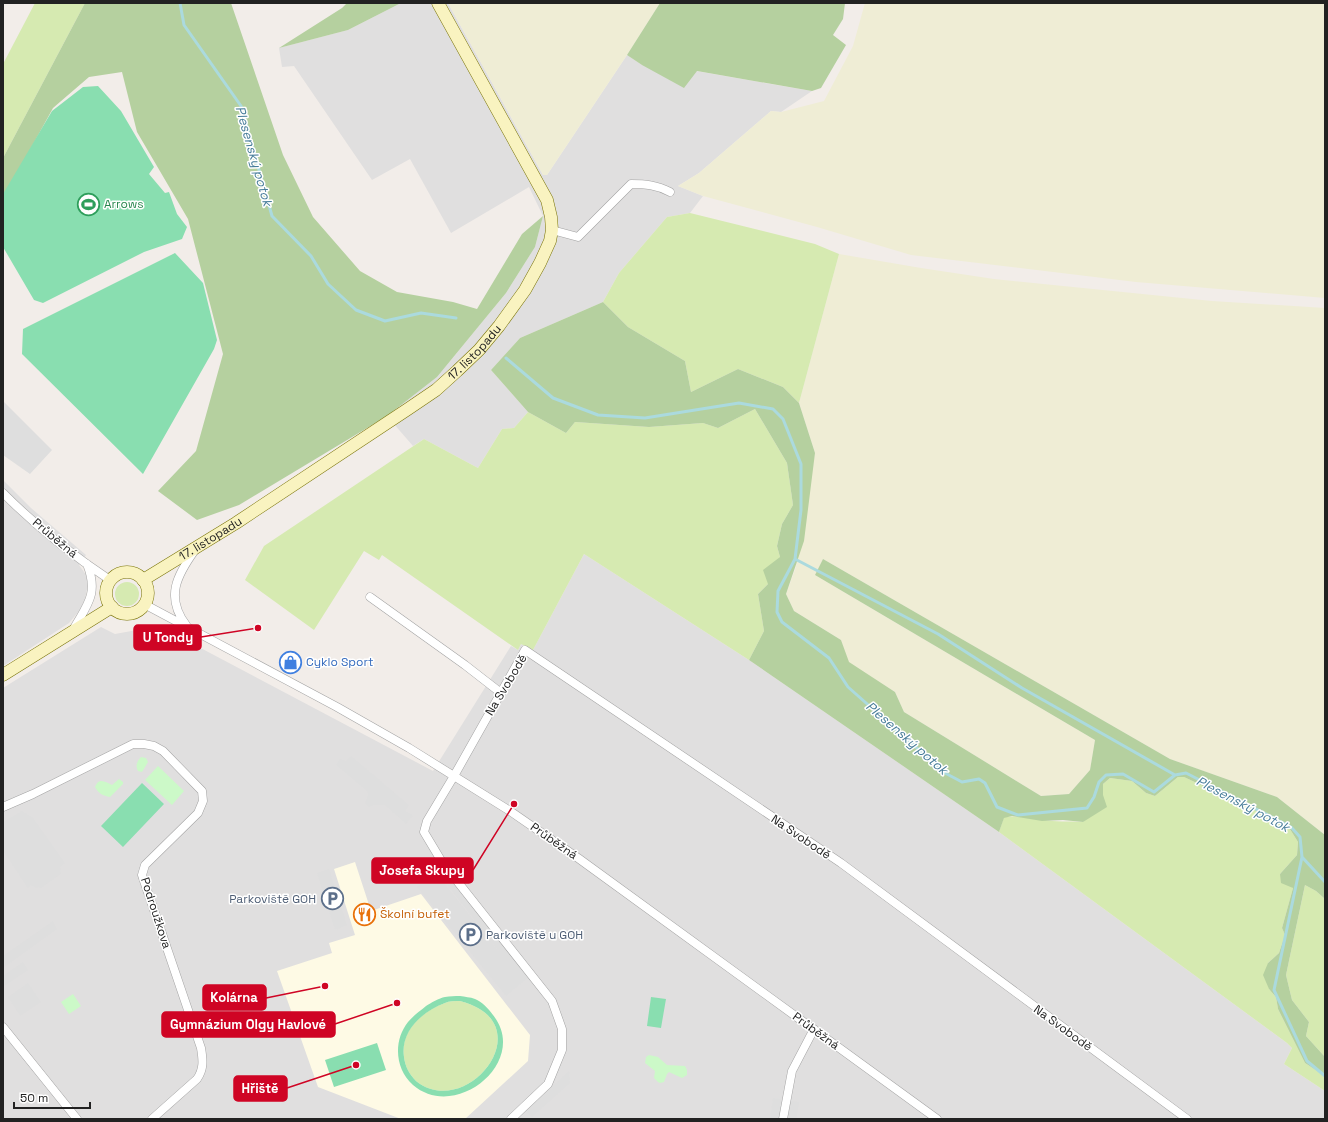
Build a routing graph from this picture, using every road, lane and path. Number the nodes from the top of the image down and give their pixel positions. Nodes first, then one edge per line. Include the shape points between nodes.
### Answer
1 (438, 3) edge
2 (670, 192) dead end
3 (552, 230) junction
4 (3, 492) edge
5 (200, 544) junction
6 (87, 564) junction
7 (110, 580) junction
8 (143, 580) junction
9 (370, 597) dead end
10 (144, 604) junction
11 (112, 607) junction
12 (187, 627) junction
13 (71, 633) junction
14 (3, 675) edge
15 (501, 693) junction
16 (454, 776) junction
17 (6, 806) edge
18 (3, 1027) edge
19 (814, 1029) junction
20 (77, 1119) edge
21 (152, 1119) edge
22 (511, 1119) edge
23 (783, 1119) edge
24 (937, 1119) edge
25 (1187, 1119) edge

1 - 3 main road, 17. listopadu via 547,200 552,217
2 - 3 street via 648,184 631,184 578,238
3 - 5 main road, 17. listopadu via 550,242 540,263 525,290 499,326 479,350 436,390
4 - 6 street, Průběžná via 40,527
5 - 8 main road, 17. listopadu
5 - 12 street via 183,567 176,583 176,606
6 - 7 street, Průběžná
6 - 13 street via 92,580 91,598
7 - 8 main road via 126,572
7 - 11 main road via 106,591
8 - 10 main road via 147,591
9 - 15 street
10 - 11 main road via 136,612 129,614
10 - 12 street, Průběžná
11 - 13 main road
12 - 16 street, Průběžná via 337,707
13 - 14 main road
15 - 16 street, Na Svobodě
15 - 25 street, Na Svobodě via 525,650 841,863
16 - 19 street, Průběžná via 578,858
16 - 22 street, Na Svobodě via 427,821 424,832 442,862 552,1001 562,1029 562,1050 548,1084
17 - 21 street, Podroužkova via 133,744 149,745 163,751 202,791 203,801 198,813 145,865 142,874 201,1048 203,1065 197,1080
18 - 20 street
19 - 23 street via 792,1071
19 - 24 street, Průběžná

